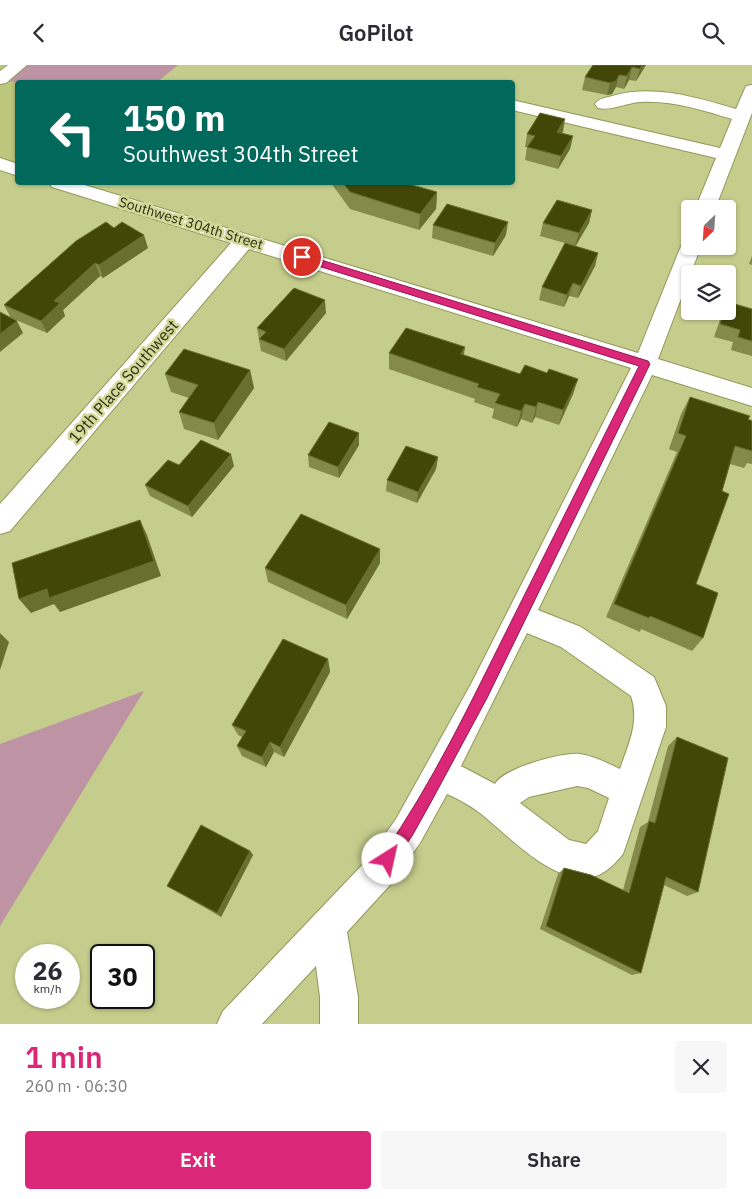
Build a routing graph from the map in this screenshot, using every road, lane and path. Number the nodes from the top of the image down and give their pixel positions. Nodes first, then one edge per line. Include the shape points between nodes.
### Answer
1 (19, 65) edge
2 (0, 79) edge
3 (752, 90) edge
4 (604, 105) dead end
5 (515, 106) edge
6 (742, 116) junction
7 (726, 155) junction
8 (0, 164) edge
9 (15, 168) edge
10 (66, 185) edge
11 (708, 200) edge
12 (245, 240) junction
13 (687, 255) edge
14 (645, 364) junction
15 (752, 397) edge
16 (0, 523) edge
17 (520, 616) junction
18 (440, 773) junction
19 (629, 790) junction
20 (500, 808) junction
21 (328, 926) junction
22 (236, 1024) edge
23 (339, 1024) edge

1 - 2 street
3 - 6 street
4 - 6 street via 623,97 660,96
5 - 7 street
6 - 7 street
7 - 11 street
8 - 9 street
10 - 12 street, Southwest 304th Street
12 - 14 street, Southwest 304th Street
12 - 16 street, 19th Place Southwest
13 - 14 street
14 - 15 street, Southwest 304th Street
14 - 17 street
17 - 18 street
17 - 19 street via 571,637 643,687 650,706 650,727
18 - 20 street via 481,794
18 - 21 street via 408,831 378,873
19 - 20 street via 590,772 577,770 521,782 508,792
19 - 20 street via 611,842 600,855 586,862 549,847
21 - 22 street
21 - 23 street via 339,997

